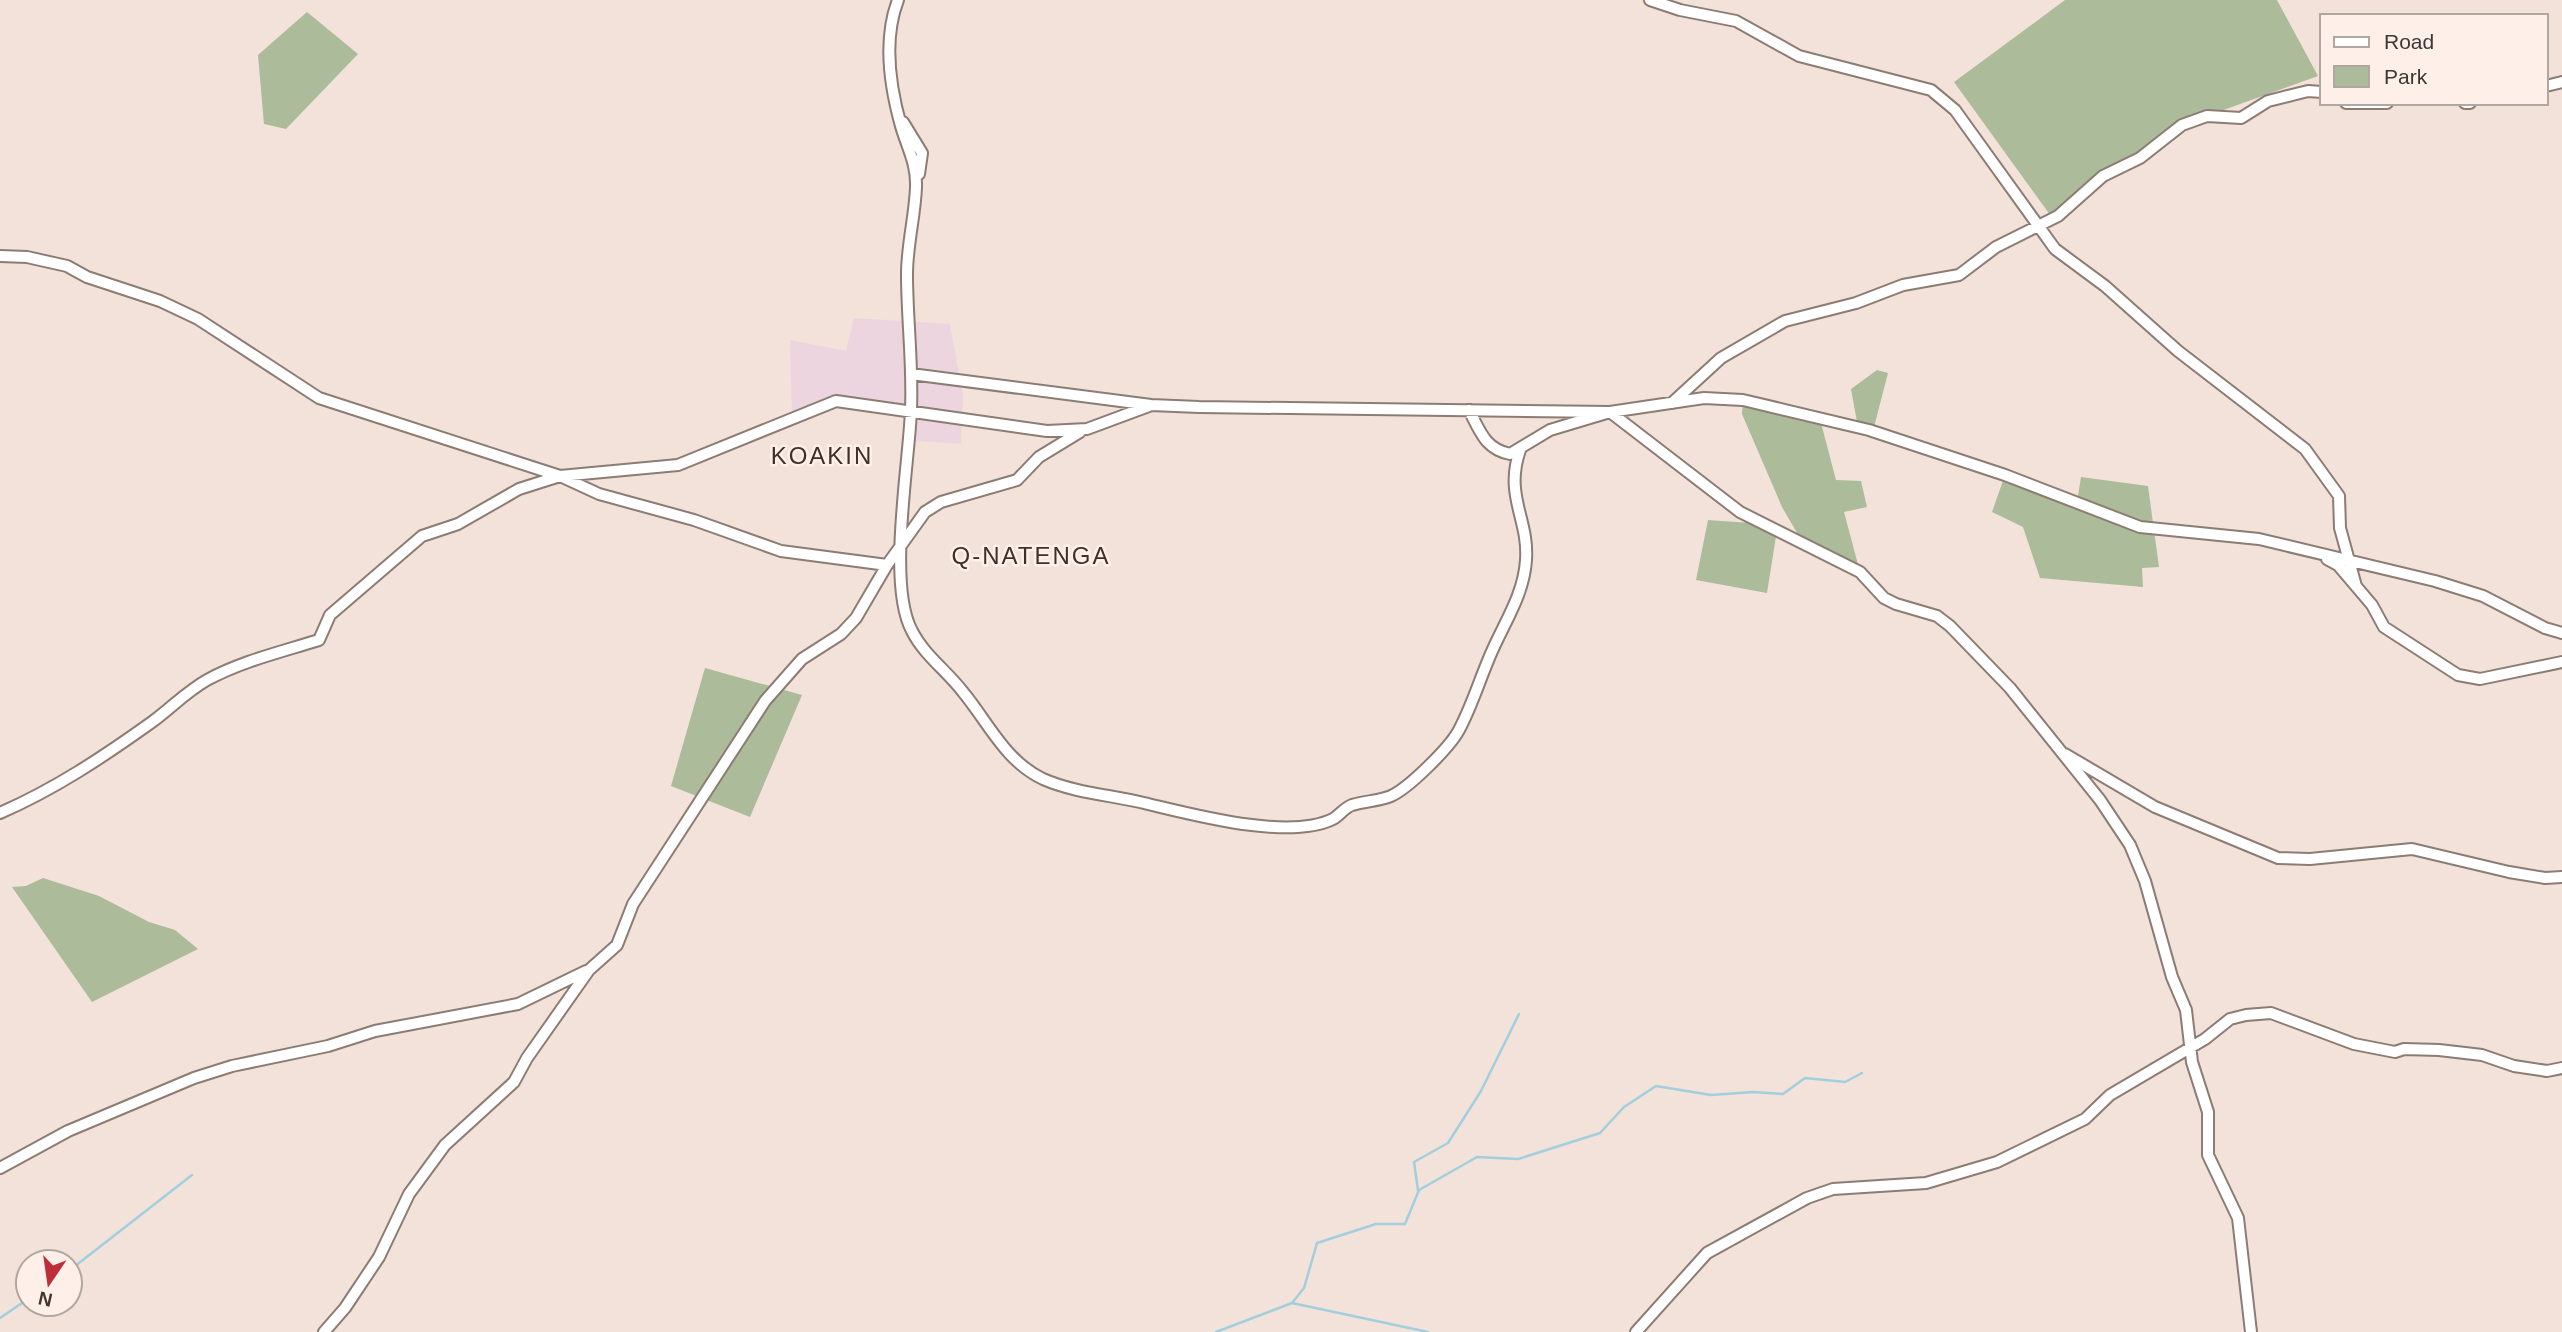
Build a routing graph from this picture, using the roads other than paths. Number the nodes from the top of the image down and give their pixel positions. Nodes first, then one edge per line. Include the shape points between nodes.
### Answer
1 (898, 0) edge
2 (1650, 0) edge
3 (2320, 92) edge
4 (2037, 227) junction
5 (0, 256) edge
6 (911, 374) junction
7 (1672, 403) junction
8 (1151, 405) junction
9 (911, 410) junction
10 (1469, 410) junction
11 (1610, 412) junction
12 (1087, 429) junction
13 (1520, 450) junction
14 (560, 476) junction
15 (902, 546) junction
16 (2317, 553) junction
17 (2350, 561) junction
18 (887, 565) junction
19 (2356, 586) junction
20 (2562, 633) edge
21 (2562, 662) edge
22 (2056, 748) junction
23 (0, 813) edge
24 (2562, 877) edge
25 (589, 970) junction
26 (2190, 1046) junction
27 (2562, 1068) edge
28 (0, 1168) edge
29 (324, 1332) edge
30 (1636, 1332) edge
31 (2252, 1332) edge

1 - 6 street via 891,35 891,76 916,166 907,276
2 - 4 street via 1736,21 1799,56 1931,90 1955,110
3 - 4 street via 2268,101 2241,118 2207,116 2182,125 2140,158 2103,176 2058,216
4 - 7 street via 1996,247 1959,275 1903,285 1856,303 1785,321 1721,358
4 - 17 street via 2055,249 2178,351 2305,449 2339,496 2340,528
5 - 14 street via 67,265 160,301 198,319 319,398
6 - 8 street
6 - 9 street
7 - 11 street
7 - 16 street via 1704,398 1743,400 1869,430 2140,527 2259,540
8 - 10 street
8 - 12 street
9 - 12 street via 1047,431
9 - 14 street via 836,401 678,465
9 - 15 street
10 - 11 street
10 - 13 street via 1487,444 1497,452
11 - 13 street via 1550,430
11 - 22 street via 1740,512 1860,572 1896,604 1937,616 2010,688
12 - 15 street via 1039,457 1017,480 941,502 926,512
13 - 15 street via 1513,482 1527,559 1514,610 1457,734 1405,788 1314,823 1267,827 1190,815 1043,778 1016,760 910,629 902,602
14 - 18 street via 599,494 694,520 781,551
14 - 23 street via 519,489 458,524 422,536 350,594 330,615 319,640 209,679 72,778
15 - 18 street
16 - 17 street
16 - 19 street via 2339,565
17 - 19 street
17 - 20 street via 2483,596
18 - 25 street via 856,618 841,634 802,659 765,701 633,904 617,945
19 - 21 street via 2384,627 2458,675 2480,679
22 - 24 street via 2155,807 2278,858 2412,849 2509,872
22 - 26 street via 2130,845 2186,1010
25 - 28 street via 518,1003 375,1031 194,1078 68,1131
25 - 29 street via 514,1082 445,1145 410,1194 379,1257
26 - 27 street via 2230,1019 2271,1013 2354,1044 2395,1052 2482,1055 2514,1066 2547,1071
26 - 30 street via 2109,1095 2085,1119 1997,1162 1926,1183 1833,1189 1807,1198 1707,1253
26 - 31 street via 2208,1112 2208,1154 2238,1217

